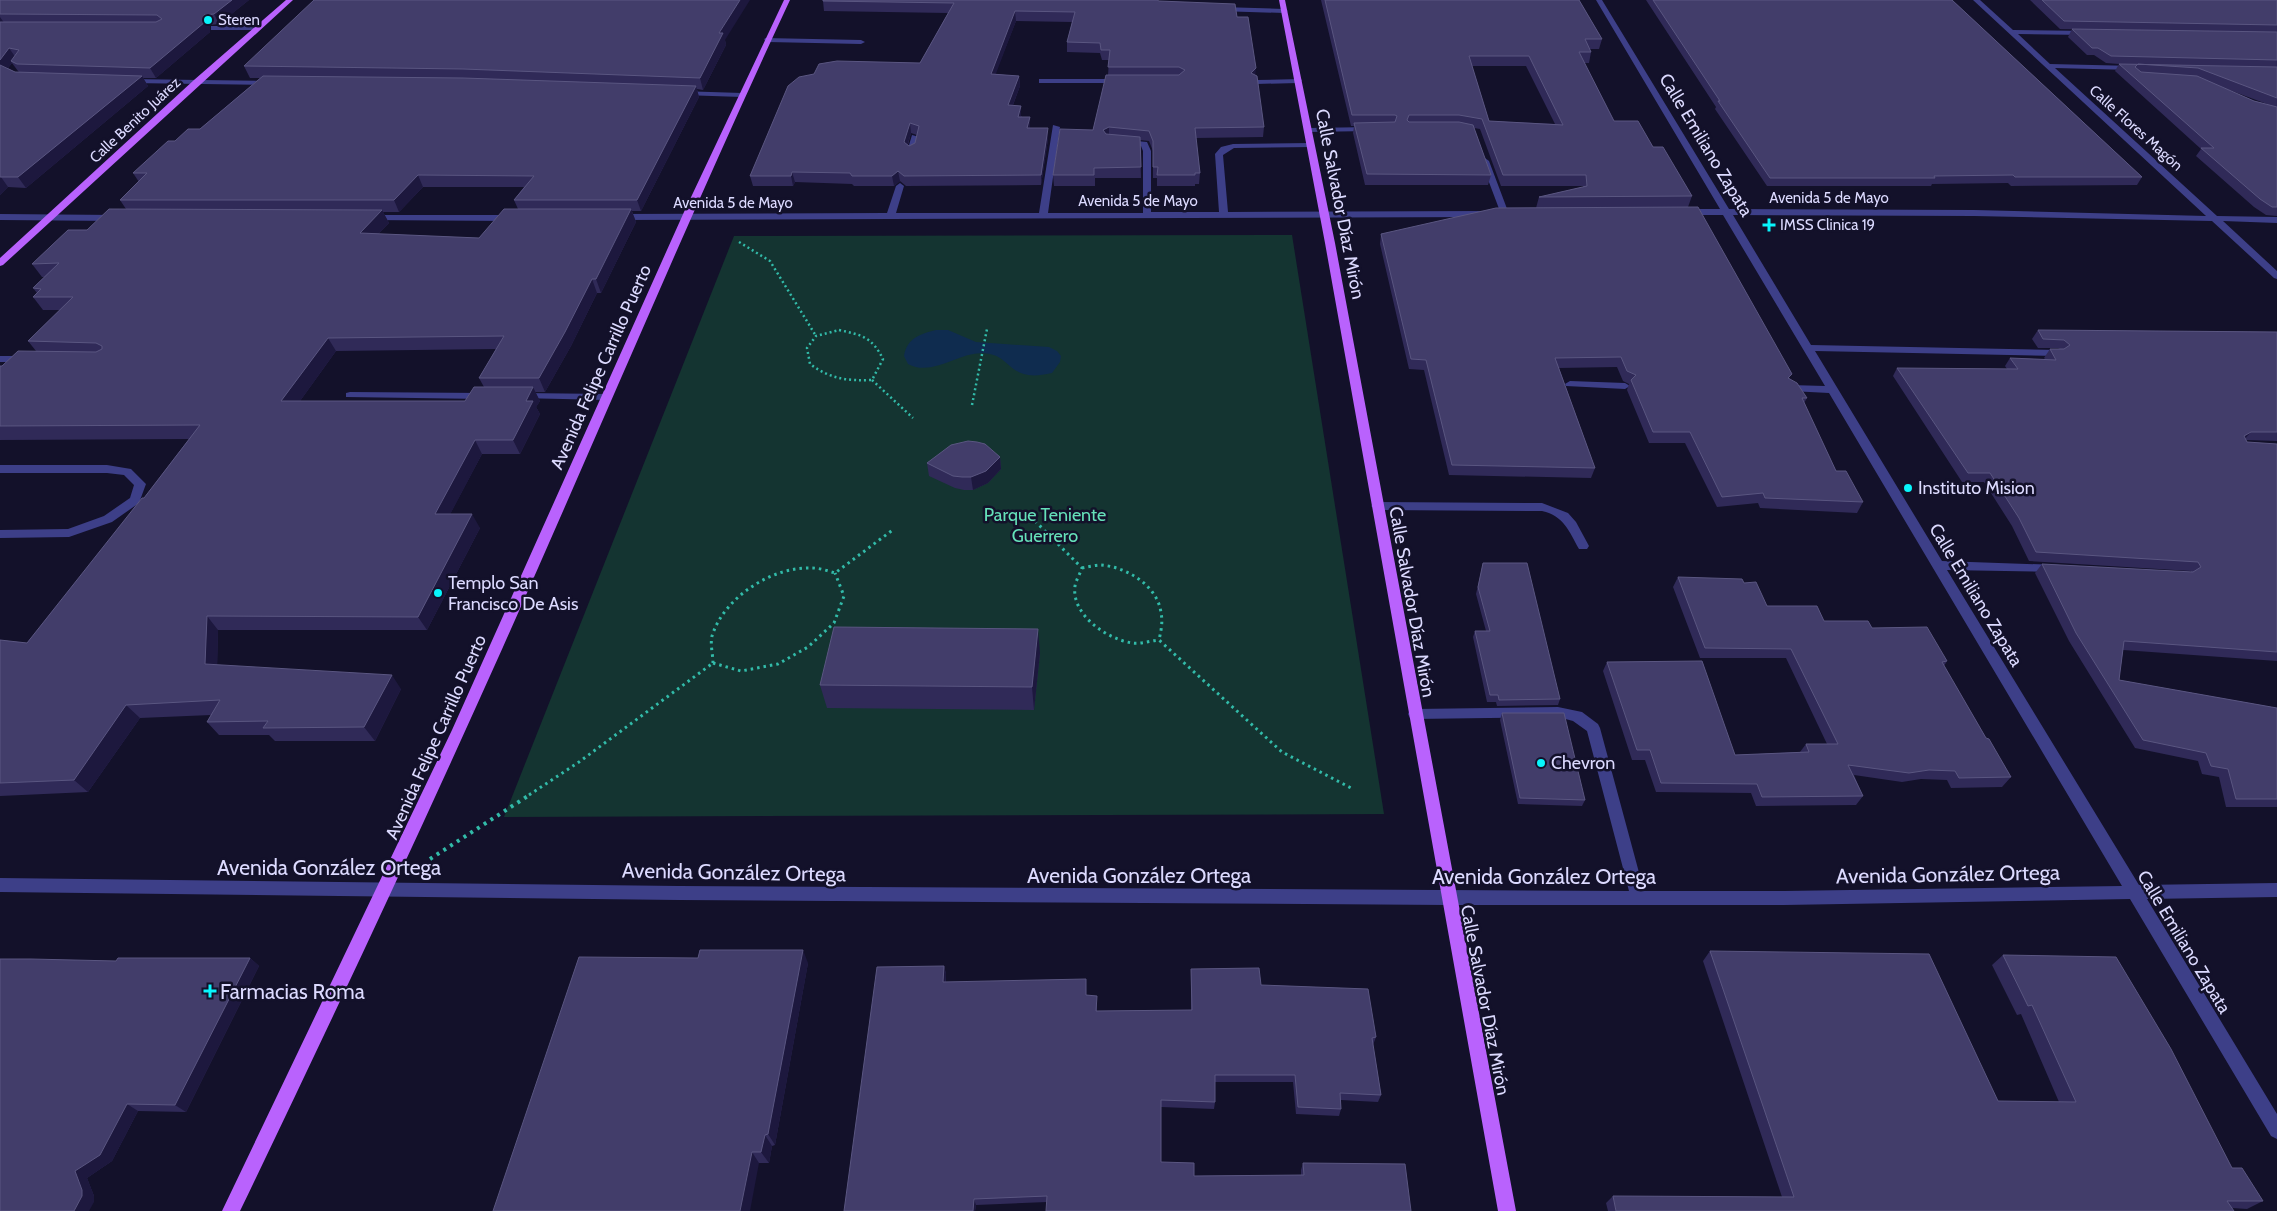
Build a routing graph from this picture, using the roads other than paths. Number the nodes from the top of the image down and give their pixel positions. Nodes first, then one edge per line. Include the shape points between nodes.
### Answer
1 (290, 0) edge
2 (787, 0) edge
3 (1599, 0) edge
4 (1976, 0) edge
5 (1283, 5) edge
6 (1217, 9) edge
7 (214, 28) edge
8 (258, 28) junction
9 (2011, 32) junction
10 (2099, 34) edge
11 (768, 40) junction
12 (861, 42) dead end
13 (2047, 66) junction
14 (2142, 68) edge
15 (2057, 74) junction
16 (2136, 76) edge
17 (121, 81) edge
18 (1042, 81) dead end
19 (1130, 81) edge
20 (1298, 81) junction
21 (197, 82) junction
22 (1256, 82) edge
23 (284, 83) edge
24 (674, 92) edge
25 (742, 95) junction
26 (1056, 127) dead end
27 (1381, 129) edge
28 (1308, 130) junction
29 (915, 137) edge
30 (1116, 142) edge
31 (1311, 144) junction
32 (1481, 151) edge
33 (911, 152) edge
34 (900, 186) edge
35 (1676, 212) edge
36 (1725, 212) junction
37 (1224, 214) junction
38 (1324, 214) junction
39 (1505, 214) junction
40 (1517, 214) edge
41 (1044, 215) junction
42 (1147, 215) junction
43 (686, 216) junction
44 (891, 216) junction
45 (0, 217) edge
46 (50, 217) junction
47 (609, 217) edge
48 (130, 218) edge
49 (356, 218) edge
50 (522, 218) edge
51 (2215, 218) junction
52 (2277, 220) edge
53 (0, 263) edge
54 (2277, 276) edge
55 (1807, 348) junction
56 (2058, 352) edge
57 (0, 359) edge
58 (38, 360) edge
59 (1570, 384) dead end
60 (1625, 386) edge
61 (1790, 388) edge
62 (1832, 390) junction
63 (350, 395) dead end
64 (494, 396) edge
65 (514, 396) edge
66 (607, 397) junction
67 (0, 469) edge
68 (1377, 506) junction
69 (0, 534) edge
70 (1583, 546) dead end
71 (1938, 565) junction
72 (2066, 568) edge
73 (1415, 714) junction
74 (0, 884) edge
75 (386, 888) junction
76 (2277, 890) edge
77 (2134, 891) junction
78 (1448, 898) junction
79 (1638, 898) junction
80 (2277, 1130) edge
81 (231, 1211) edge
82 (1507, 1211) edge

1 - 8 main road, Calle Benito Juárez
2 - 11 main road, Avenida Felipe Carrillo Puerto
3 - 36 street, Calle Emiliano Zapata
4 - 9 street, Calle Flores Magón
5 - 6 street
5 - 20 main road, Calle Salvador Díaz Mirón
7 - 8 street
8 - 21 main road, Calle Benito Juárez
9 - 10 street
9 - 13 street, Calle Flores Magón
11 - 12 street
11 - 25 main road, Avenida Felipe Carrillo Puerto
13 - 14 street
13 - 15 street, Calle Flores Magón
15 - 16 street
15 - 51 street, Calle Flores Magón
17 - 21 street
18 - 19 street
20 - 22 street
20 - 28 main road, Calle Salvador Díaz Mirón
21 - 23 street
21 - 46 main road, Calle Benito Juárez
24 - 25 street
25 - 43 main road, Avenida Felipe Carrillo Puerto
26 - 41 street
27 - 28 street
28 - 31 main road, Calle Salvador Díaz Mirón
29 - 33 street
30 - 42 street via 1144,144 1147,151
31 - 37 street via 1224,149 1219,154
31 - 38 main road, Calle Salvador Díaz Mirón
32 - 39 street
34 - 44 street
35 - 36 street, Avenida 5 de Mayo
36 - 51 street, Avenida 5 de Mayo
36 - 55 street, Calle Emiliano Zapata
37 - 38 street, Avenida 5 de Mayo
37 - 42 street, Avenida 5 de Mayo
38 - 39 street, Avenida 5 de Mayo
38 - 68 main road, Calle Salvador Díaz Mirón
39 - 40 street, Avenida 5 de Mayo
41 - 42 street, Avenida 5 de Mayo
41 - 44 street, Avenida 5 de Mayo
43 - 44 street, Avenida 5 de Mayo
43 - 47 street, Avenida 5 de Mayo
43 - 66 main road, Avenida Felipe Carrillo Puerto
45 - 46 street
46 - 48 street
46 - 53 main road, Calle Benito Juárez
49 - 50 street
51 - 52 street, Avenida 5 de Mayo
51 - 54 street, Calle Flores Magón
55 - 56 street
55 - 62 street, Calle Emiliano Zapata
57 - 58 street
59 - 60 street
61 - 62 street
62 - 71 street, Calle Emiliano Zapata
63 - 64 street
65 - 66 street
66 - 75 main road, Avenida Felipe Carrillo Puerto
67 - 69 street via 107,469 126,472 140,484 135,500 108,519 69,533
68 - 70 street via 1556,510 1567,516
68 - 73 main road, Calle Salvador Díaz Mirón
71 - 72 street
71 - 77 street, Calle Emiliano Zapata
73 - 78 main road, Calle Salvador Díaz Mirón
73 - 79 street via 1558,712 1578,716 1592,728
74 - 75 street, Avenida González Ortega
75 - 78 street, Avenida González Ortega
75 - 81 main road, Avenida Felipe Carrillo Puerto
76 - 77 street, Avenida González Ortega
77 - 79 street, Avenida González Ortega
77 - 80 street, Calle Emiliano Zapata
78 - 79 street, Avenida González Ortega
78 - 82 main road, Calle Salvador Díaz Mirón

